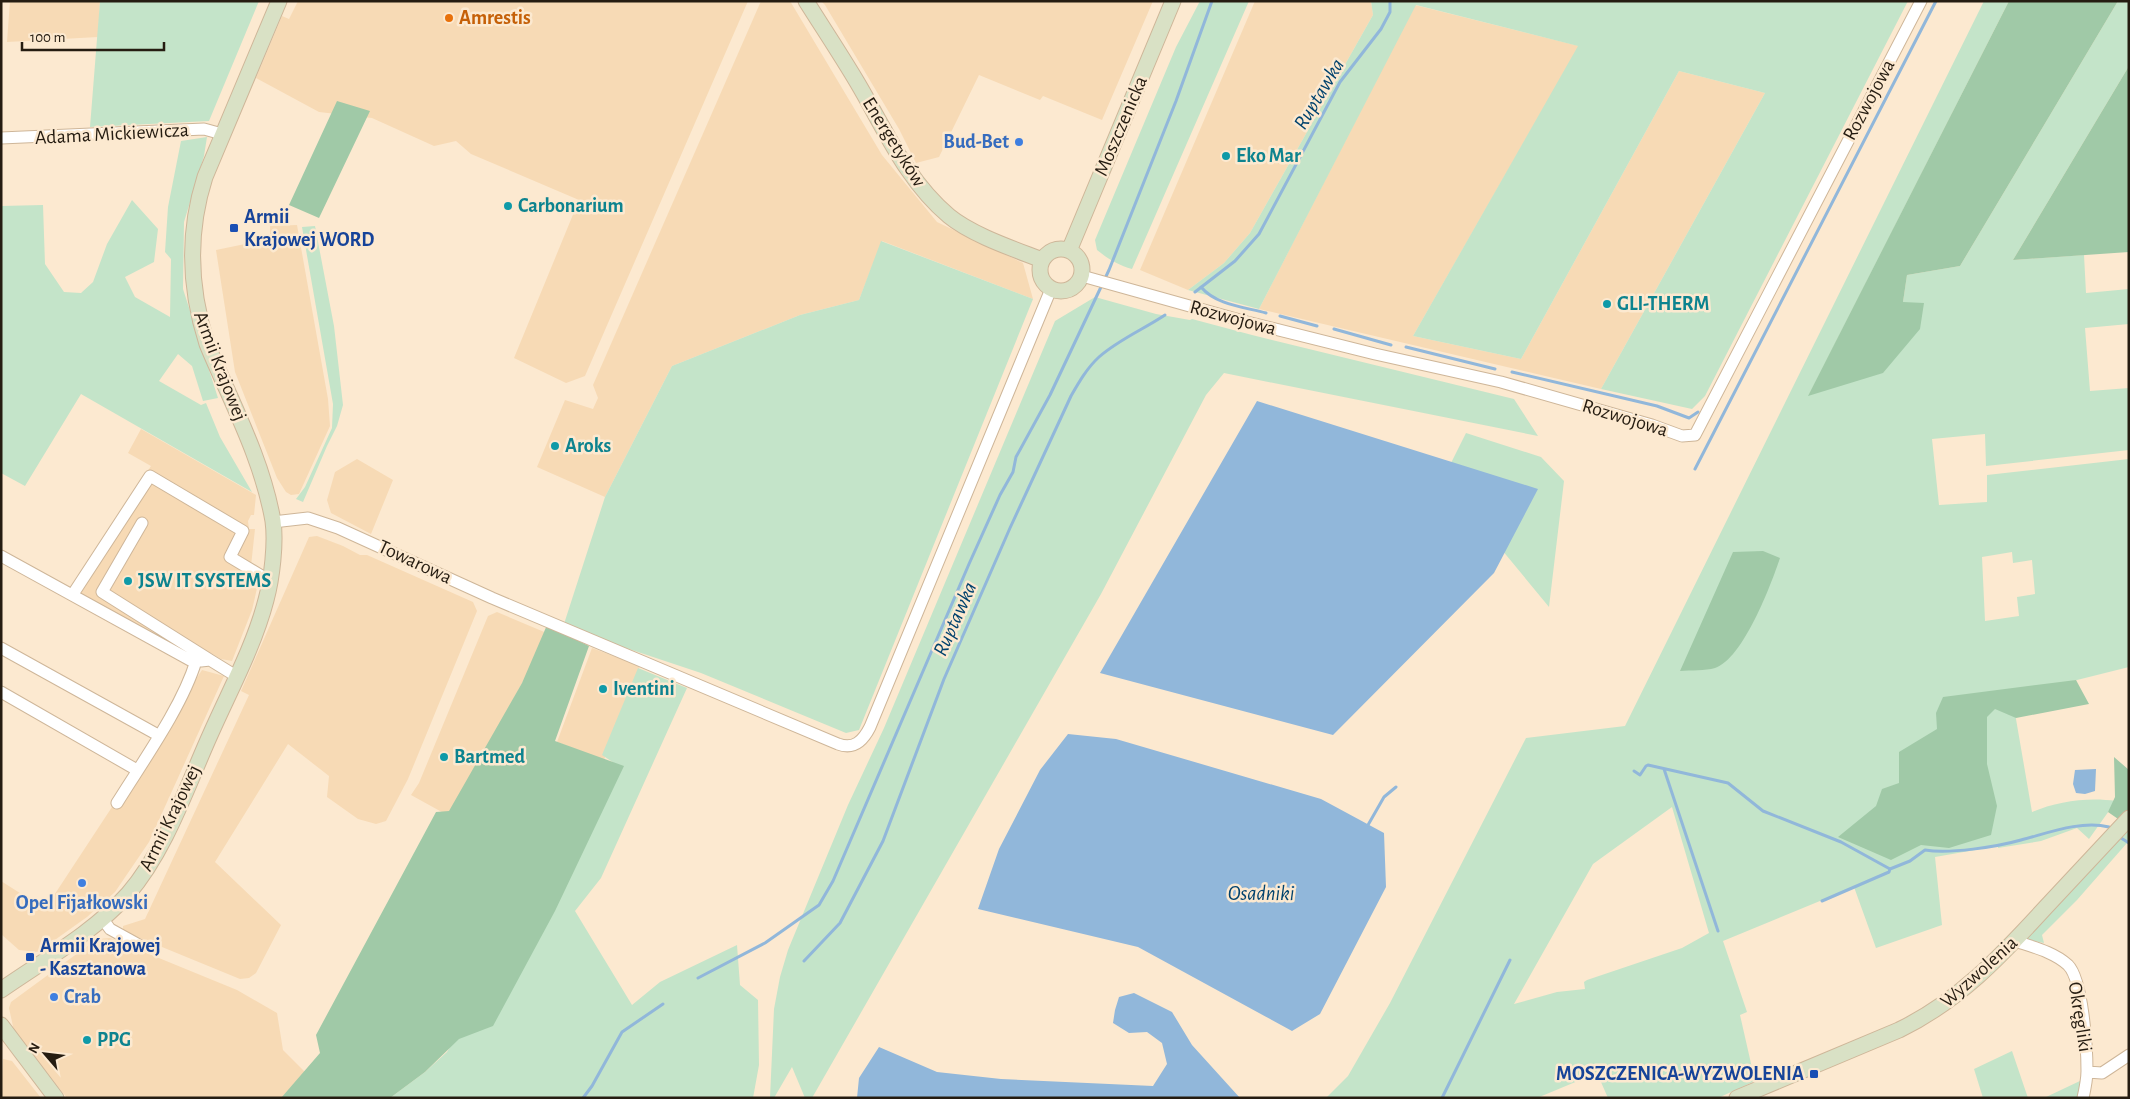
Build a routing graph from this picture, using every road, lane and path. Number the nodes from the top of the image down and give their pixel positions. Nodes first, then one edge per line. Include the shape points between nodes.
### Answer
1 (279, 1) edge
2 (806, 1) edge
3 (1173, 1) edge
4 (1921, 1) edge
5 (222, 134) junction
6 (1, 138) edge
7 (1071, 251) junction
8 (1042, 260) junction
9 (1088, 278) junction
10 (1051, 289) junction
11 (273, 522) junction
12 (142, 523) dead end
13 (1, 556) edge
14 (270, 581) junction
15 (73, 594) junction
16 (1, 648) edge
17 (210, 660) junction
18 (196, 661) junction
19 (236, 676) junction
20 (1, 692) edge
21 (158, 735) junction
22 (137, 770) junction
23 (117, 803) dead end
24 (2129, 818) edge
25 (102, 918) junction
26 (2015, 941) junction
27 (139, 945) dead end
28 (1, 990) edge
29 (1, 1025) edge
30 (2129, 1055) edge
31 (2087, 1072) junction
32 (56, 1098) edge
33 (1737, 1098) edge
34 (2083, 1098) edge

1 - 5 street, Armii Krajowej
2 - 8 street, Energetyków via 857,82 890,143 932,200 951,217 987,238
3 - 7 street, Moszczenicka
4 - 9 street, Rozwojowa via 1695,434 1682,436 1500,382 1246,322
5 - 6 street, Adama Mickiewicza via 204,129
5 - 11 street, Armii Krajowej via 199,194 193,232 195,297 207,344 258,465
7 - 8 street via 1058,249
7 - 9 street via 1081,262
8 - 10 street via 1041,280
9 - 10 street via 1063,292
10 - 11 street, Towarowa via 870,727 858,744 844,746 492,598 325,522 304,518
11 - 14 street, Armii Krajowej
12 - 17 street via 102,592
13 - 15 street
14 - 15 street via 230,557 243,531 150,476
14 - 19 street, Armii Krajowej via 257,628
15 - 18 street
16 - 21 street
17 - 18 street
17 - 19 street
18 - 21 street via 186,687
19 - 25 street, Armii Krajowej via 150,865 126,896
20 - 22 street
21 - 22 street
22 - 23 street
24 - 26 street, Wyzwolenia
25 - 27 street via 110,928
25 - 28 street, Armii Krajowej
26 - 31 street, Okręgliki via 2053,955 2073,973 2082,1012
26 - 33 street, Wyzwolenia via 1953,999 1919,1020
29 - 32 street
30 - 31 street via 2102,1073
31 - 34 street, Okręgliki

